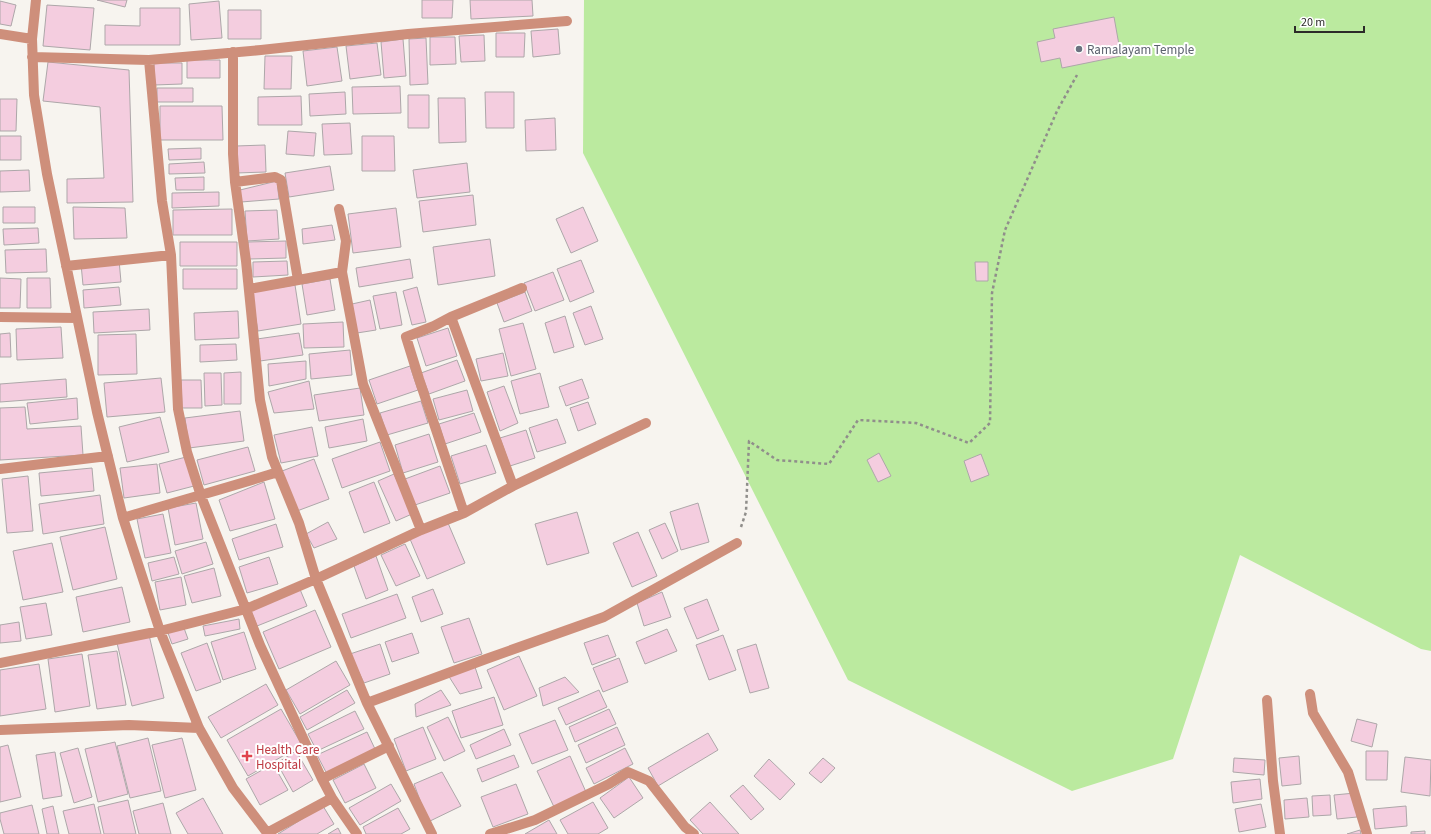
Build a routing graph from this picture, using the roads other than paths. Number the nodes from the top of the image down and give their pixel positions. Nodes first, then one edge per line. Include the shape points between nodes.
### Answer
1 (36, 0) edge
2 (567, 21) dead end
3 (0, 34) edge
4 (32, 39) junction
5 (233, 52) junction
6 (32, 57) junction
7 (149, 60) junction
8 (234, 182) junction
9 (340, 209) dead end
10 (171, 255) junction
11 (66, 266) junction
12 (342, 272) junction
13 (298, 280) junction
14 (522, 288) dead end
15 (249, 289) junction
16 (0, 317) edge
17 (451, 317) junction
18 (77, 318) junction
19 (646, 423) dead end
20 (108, 456) junction
21 (0, 469) edge
22 (278, 472) junction
23 (513, 486) junction
24 (201, 496) junction
25 (464, 513) junction
26 (123, 518) junction
27 (421, 530) junction
28 (737, 543) road end
29 (316, 579) junction
30 (246, 609) junction
31 (160, 631) junction
32 (0, 663) edge
33 (1310, 694) dead end
34 (1267, 700) dead end
35 (367, 703) junction
36 (199, 728) junction
37 (0, 730) edge
38 (389, 746) junction
39 (322, 779) junction
40 (332, 798) junction
41 (267, 834) edge
42 (356, 834) edge
43 (432, 834) edge
44 (490, 834) edge
45 (694, 834) edge
46 (1280, 834) edge
47 (1367, 834) edge

1 - 4 street
2 - 5 street
3 - 4 street
4 - 6 street
5 - 7 street
5 - 8 street
6 - 7 street
6 - 11 street via 34,95
7 - 10 street via 162,201
8 - 13 street via 275,177 281,180
8 - 15 street
9 - 12 street via 346,241
10 - 11 street
10 - 24 street via 178,409 187,452
11 - 18 street
12 - 13 street
12 - 27 street via 363,384
13 - 15 street
14 - 17 street
15 - 22 street via 260,400 272,457
16 - 18 street
17 - 23 street
17 - 25 street via 406,337
18 - 20 street
19 - 23 street
20 - 21 street
20 - 26 street
22 - 24 street
22 - 29 street via 299,523
23 - 25 street
24 - 26 street
24 - 30 street
25 - 27 street
26 - 31 street
27 - 29 street
28 - 35 street via 604,617
29 - 30 street
29 - 35 street
30 - 31 street
30 - 39 street
31 - 32 street
31 - 36 street
33 - 47 street via 1313,713 1348,772
34 - 46 street
35 - 38 street
36 - 37 street via 129,725
36 - 41 street via 233,788
38 - 39 street
38 - 43 street
39 - 40 street
40 - 41 street
40 - 42 street
44 - 45 street via 535,820 628,772 649,781 685,827

